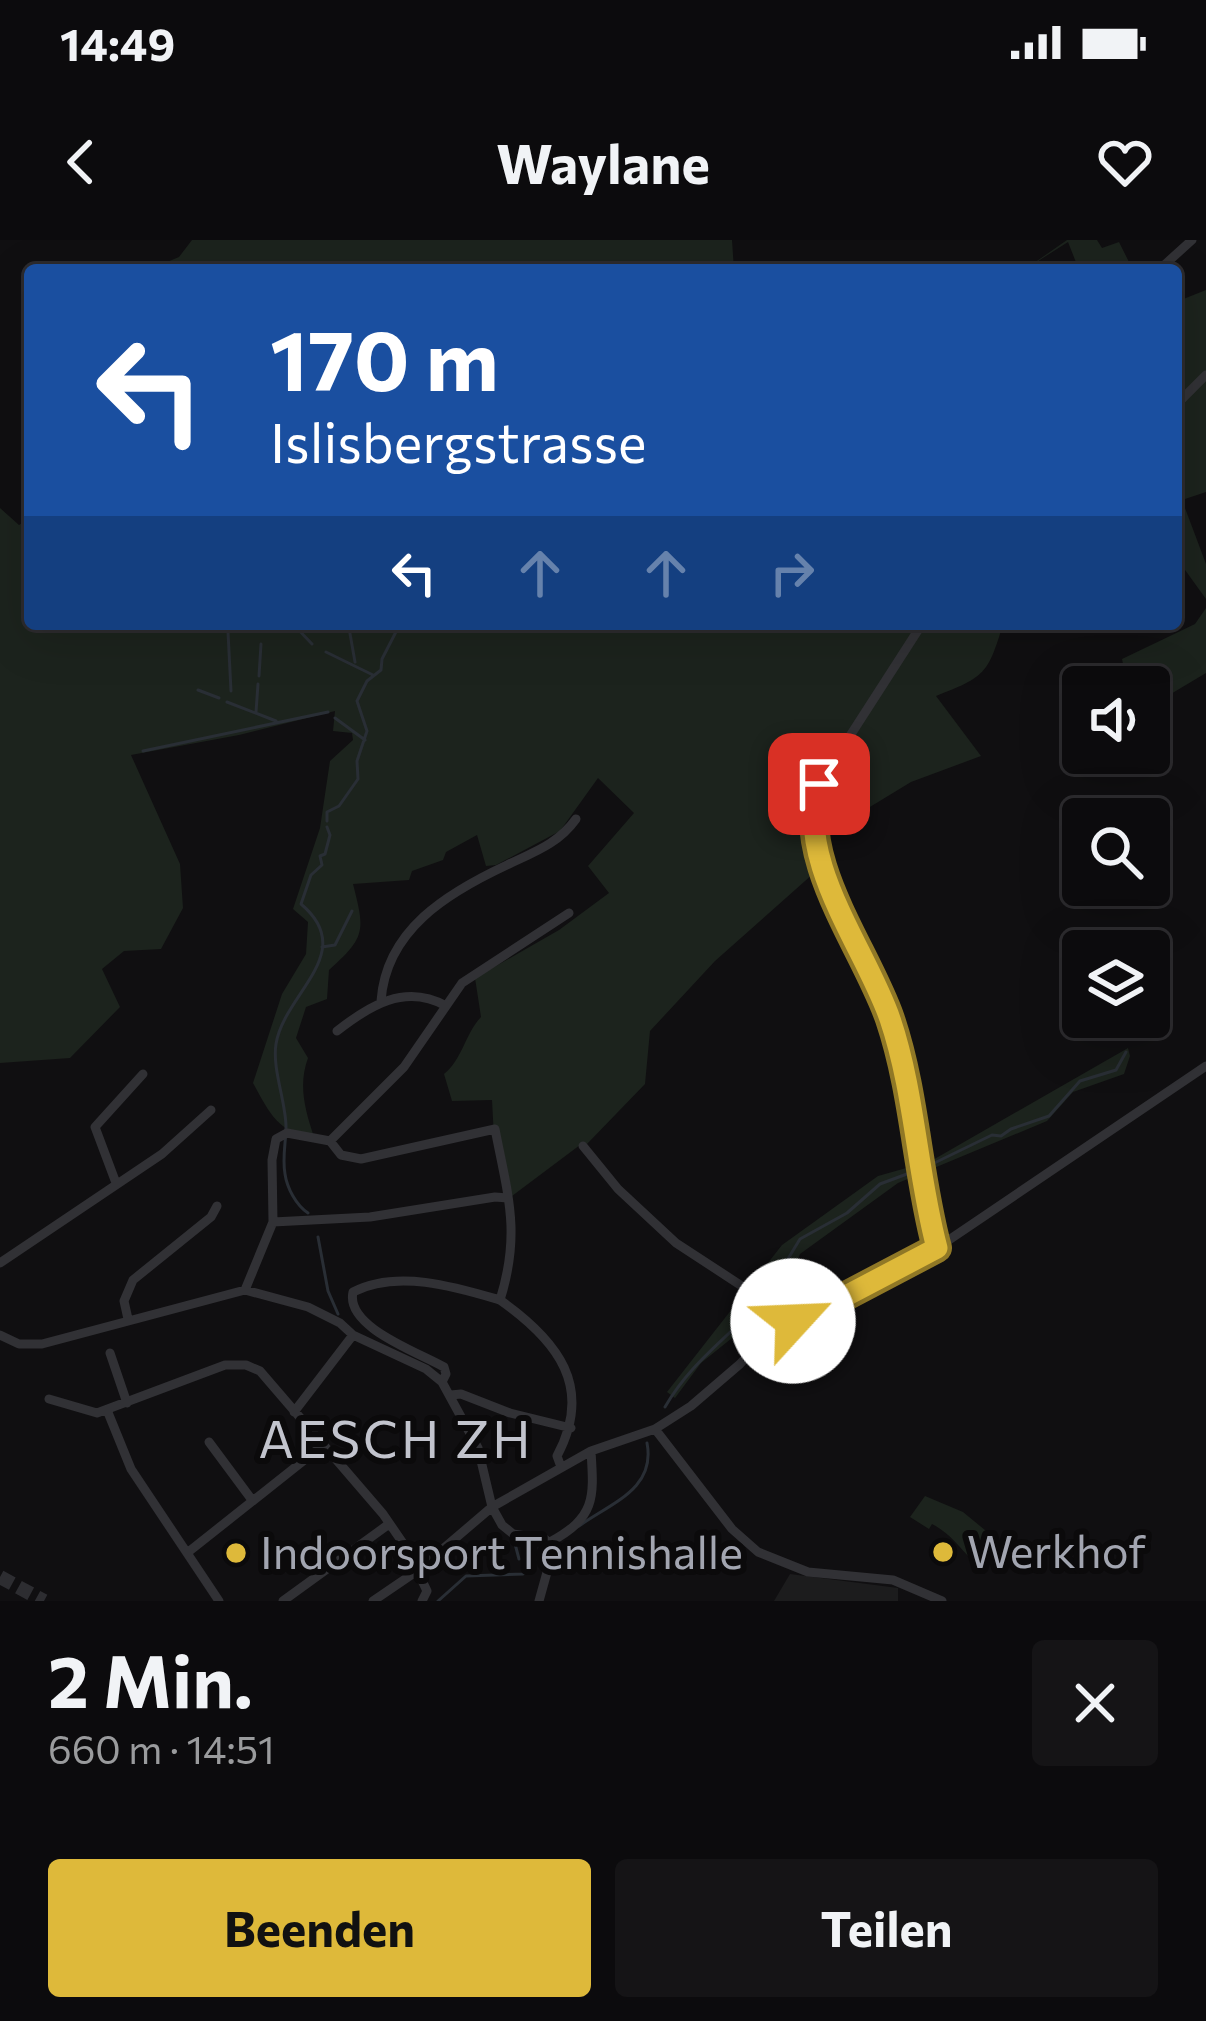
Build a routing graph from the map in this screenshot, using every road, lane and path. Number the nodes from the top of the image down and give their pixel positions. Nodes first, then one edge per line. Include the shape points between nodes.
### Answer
1 (1192, 240) edge
2 (1165, 264) edge
3 (1206, 375) edge
4 (1182, 399) edge
5 (918, 630) edge
6 (576, 819) dead end
7 (569, 914) dead end
8 (381, 1001) junction
9 (446, 1006) junction
10 (337, 1031) dead end
11 (1206, 1066) edge
12 (143, 1073) dead end
13 (211, 1110) dead end
14 (330, 1141) junction
15 (584, 1146) dead end
16 (116, 1183) junction
17 (508, 1198) junction
18 (217, 1206) dead end
19 (273, 1222) junction
20 (937, 1248) junction
21 (0, 1263) edge
22 (245, 1290) junction
23 (500, 1300) junction
24 (768, 1302) junction
25 (795, 1312) junction
26 (128, 1319) junction
27 (778, 1322) junction
28 (0, 1335) edge
29 (353, 1335) junction
30 (110, 1353) dead end
31 (442, 1382) junction
32 (451, 1395) junction
33 (49, 1399) dead end
34 (127, 1402) junction
35 (107, 1410) junction
36 (294, 1412) junction
37 (572, 1428) junction
38 (655, 1429) junction
39 (209, 1442) dead end
40 (322, 1446) junction
41 (591, 1451) junction
42 (561, 1467) junction
43 (252, 1500) junction
44 (493, 1507) junction
45 (389, 1524) junction
46 (552, 1544) junction
47 (187, 1553) junction
48 (417, 1571) junction
49 (219, 1601) edge
50 (283, 1601) edge
51 (374, 1601) edge
52 (422, 1601) edge
53 (539, 1601) edge
54 (942, 1601) edge

1 - 2 street
3 - 4 street
5 - 20 street via 819,784 812,826 891,1021
6 - 8 street via 538,852 418,919 394,951
7 - 9 street via 462,982
8 - 9 street via 420,997
8 - 10 street
9 - 14 street via 404,1067
11 - 20 street
12 - 16 street via 95,1127
13 - 16 street
14 - 17 street via 352,1160 495,1130
14 - 19 street via 285,1133 276,1139
15 - 24 street via 676,1243
16 - 21 street
17 - 19 street
17 - 23 street via 512,1257
18 - 26 street via 133,1280 124,1301
19 - 22 street
20 - 25 street via 842,1298
22 - 26 street
22 - 29 street via 308,1307
23 - 31 street via 438,1284 353,1292 358,1316 441,1364
23 - 37 street via 558,1357
24 - 25 street
24 - 27 street
25 - 27 street via 790,1323
26 - 28 street via 35,1345
27 - 38 street via 712,1389
29 - 31 street
29 - 36 street
30 - 34 street
31 - 32 street
32 - 37 street
32 - 44 street via 478,1448
33 - 35 street via 82,1412
34 - 35 street
34 - 36 street via 238,1364 265,1375
35 - 47 street via 131,1469
36 - 40 street
37 - 42 street via 557,1456
38 - 41 street
38 - 54 street via 758,1552 808,1572 893,1580
39 - 43 street
40 - 43 street
40 - 45 street
41 - 42 street
41 - 46 street via 592,1503
42 - 44 street
43 - 47 street
44 - 46 street via 507,1531
44 - 48 street
45 - 48 street
45 - 50 street
46 - 53 street
47 - 49 street
48 - 51 street
48 - 52 street via 427,1591

